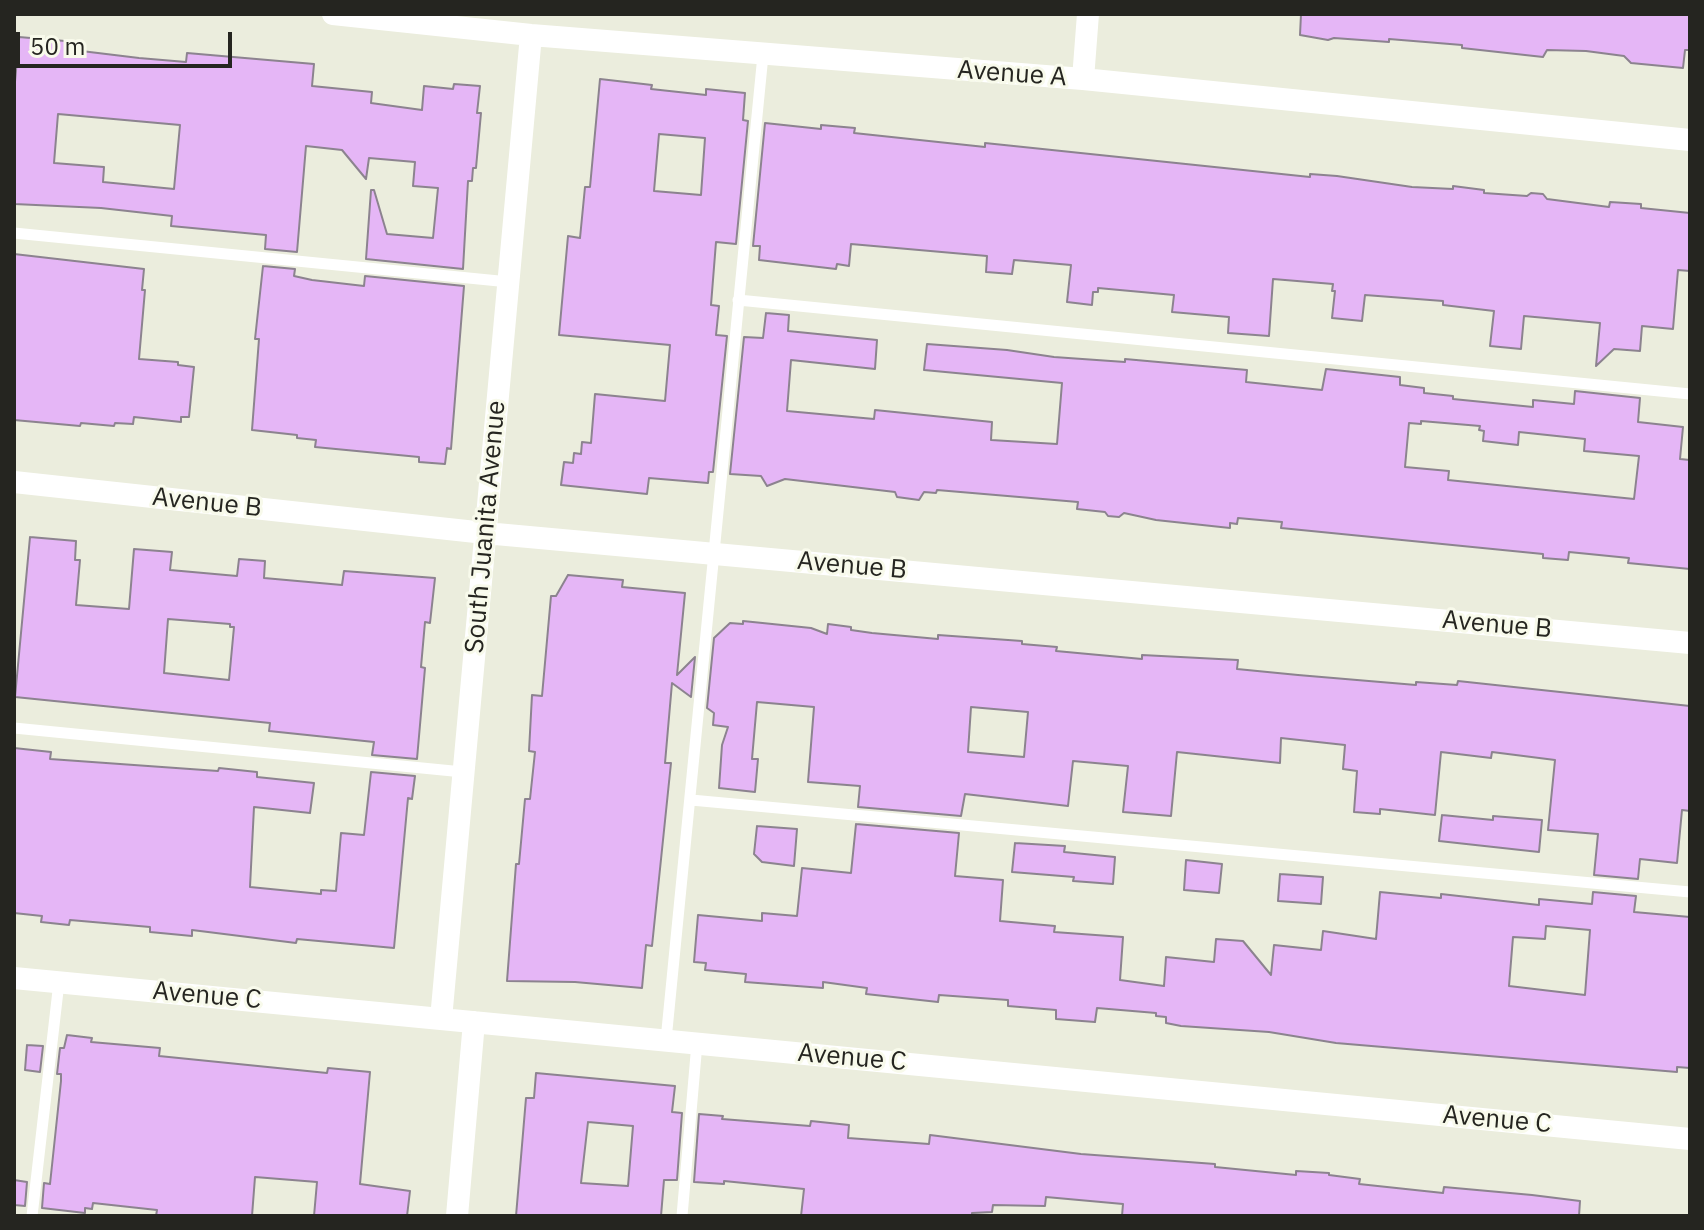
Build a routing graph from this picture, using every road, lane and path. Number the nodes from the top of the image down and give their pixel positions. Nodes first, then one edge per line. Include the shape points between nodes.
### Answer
1 (333, 14) edge
2 (1088, 14) edge
3 (531, 35) junction
4 (763, 55) junction
5 (1083, 79) junction
6 (1690, 140) edge
7 (14, 233) edge
8 (509, 282) junction
9 (738, 300) junction
10 (1690, 394) edge
11 (14, 482) edge
12 (485, 533) junction
13 (714, 553) junction
14 (1690, 643) edge
15 (14, 728) edge
16 (463, 772) junction
17 (691, 800) junction
18 (1690, 892) edge
19 (14, 978) edge
20 (59, 982) junction
21 (441, 1019) junction
22 (474, 1022) junction
23 (666, 1040) junction
24 (697, 1043) junction
25 (1690, 1139) edge
26 (32, 1216) edge
27 (457, 1216) edge
28 (682, 1216) edge

1 - 3 street, Avenue A
2 - 5 street
3 - 4 street, Avenue A
3 - 8 street, South Juanita Avenue
4 - 5 street, Avenue A
4 - 9 lane
5 - 6 street, Avenue A
7 - 8 lane
8 - 12 street, South Juanita Avenue
9 - 10 lane
9 - 13 lane
11 - 12 street, Avenue B
12 - 13 street, Avenue B
12 - 16 street, South Juanita Avenue
13 - 14 street, Avenue B
13 - 17 lane
15 - 16 lane
16 - 21 street, South Juanita Avenue
17 - 18 lane
17 - 23 lane
19 - 20 street, Avenue C
20 - 21 street, Avenue C
20 - 26 lane
21 - 22 street, Avenue C
22 - 23 street, Avenue C
22 - 27 street
23 - 24 street, Avenue C
24 - 25 street, Avenue C
24 - 28 lane

